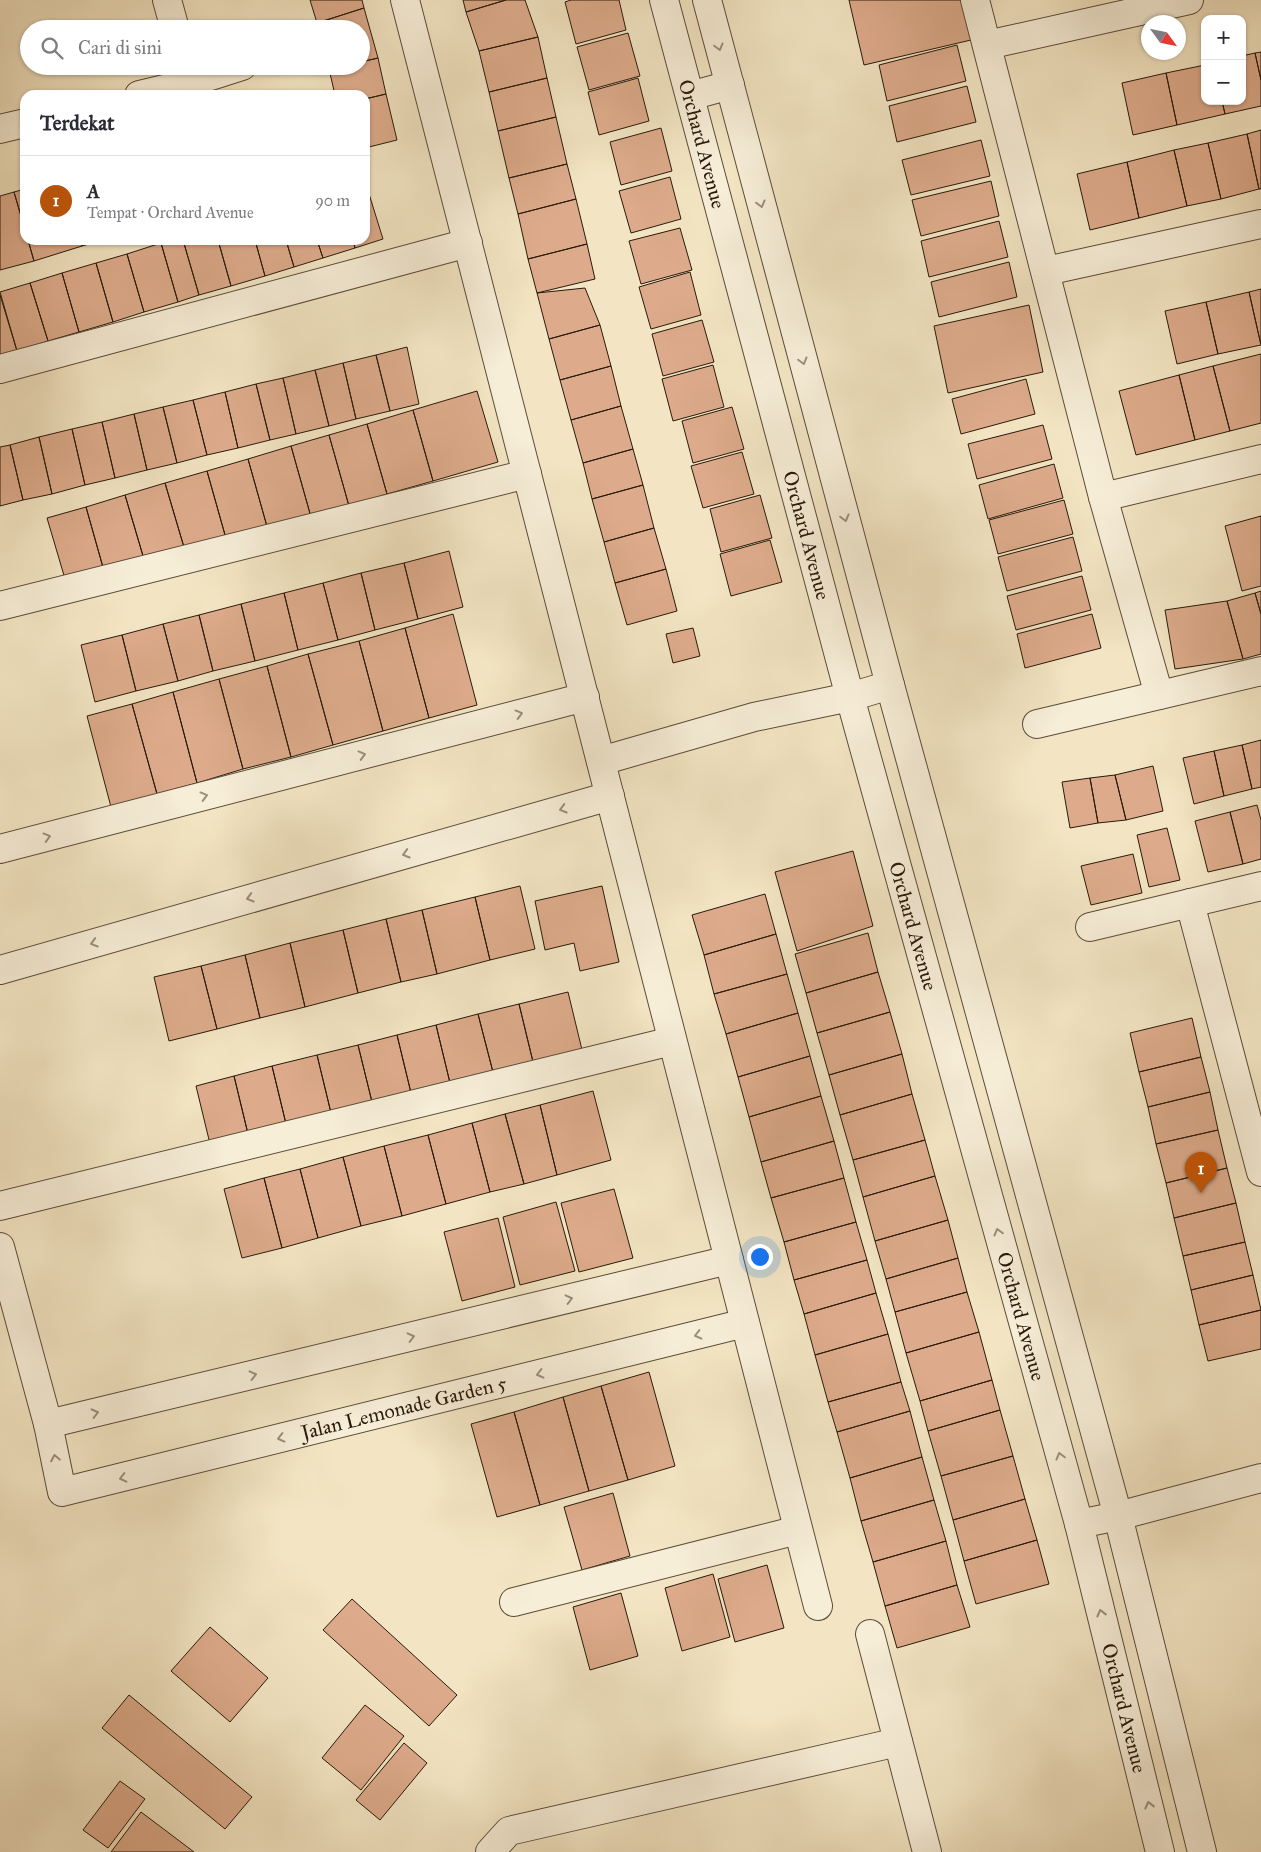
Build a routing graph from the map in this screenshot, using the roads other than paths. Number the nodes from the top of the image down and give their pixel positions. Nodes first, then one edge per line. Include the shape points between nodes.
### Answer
1 (167, 0) edge
2 (405, 0) edge
3 (664, 0) edge
4 (707, 0) edge
5 (975, 0) edge
6 (1189, 0) edge
7 (172, 20) edge
8 (987, 45) junction
9 (184, 75) edge
10 (730, 85) junction
11 (150, 90) edge
12 (690, 96) junction
13 (20, 124) edge
14 (0, 129) edge
15 (1261, 224) edge
16 (468, 243) junction
17 (1046, 272) junction
18 (0, 369) edge
19 (1261, 459) edge
20 (527, 474) junction
21 (1103, 496) junction
22 (0, 606) edge
23 (1261, 671) edge
24 (890, 685) junction
25 (1158, 695) junction
26 (850, 696) junction
27 (584, 697) junction
28 (1037, 724) dead end
29 (600, 761) junction
30 (610, 796) junction
31 (0, 849) edge
32 (1261, 886) edge
33 (1190, 903) junction
34 (1090, 927) dead end
35 (0, 970) edge
36 (672, 1040) junction
37 (1255, 1131) edge
38 (1261, 1172) edge
39 (0, 1206) edge
40 (0, 1247) edge
41 (729, 1260) junction
42 (745, 1323) junction
43 (48, 1424) junction
44 (1261, 1478) edge
45 (1118, 1516) junction
46 (1079, 1524) junction
47 (798, 1530) junction
48 (514, 1602) dead end
49 (818, 1606) dead end
50 (870, 1634) dead end
51 (898, 1742) junction
52 (490, 1852) edge
53 (927, 1852) edge
54 (1160, 1852) edge
55 (1202, 1852) edge

1 - 7 street
2 - 16 street
3 - 12 street, Orchard Avenue
4 -> 10 street, Orchard Avenue
5 - 8 street
6 - 8 street
8 - 17 street
9 - 11 street
10 - 12 street
10 -> 24 street, Orchard Avenue
12 - 26 street, Orchard Avenue
13 - 14 street
15 - 17 street
16 - 18 street
16 - 20 street
17 - 21 street
19 - 21 street
20 - 22 street
20 - 27 street
21 - 25 street
23 - 25 street
24 - 26 street
24 - 45 street, Orchard Avenue
25 - 28 street
26 - 29 street via 754,717
46 -> 26 street, Orchard Avenue
27 - 29 street
31 -> 27 street
29 - 30 street
30 -> 35 street
30 - 36 street
32 - 33 street
33 - 34 street
33 - 37 street
36 - 39 street
36 - 41 street
37 - 38 street
40 - 43 street
41 - 42 street
43 -> 41 street
42 -> 43 street, Jalan Lemonade Garden 5 via 62,1492
42 - 47 street
44 - 45 street
45 - 46 street
45 - 55 street, Orchard Avenue
54 -> 46 street, Orchard Avenue
47 - 48 street
47 - 49 street
50 - 51 street
51 - 52 street via 509,1831
51 - 53 street

